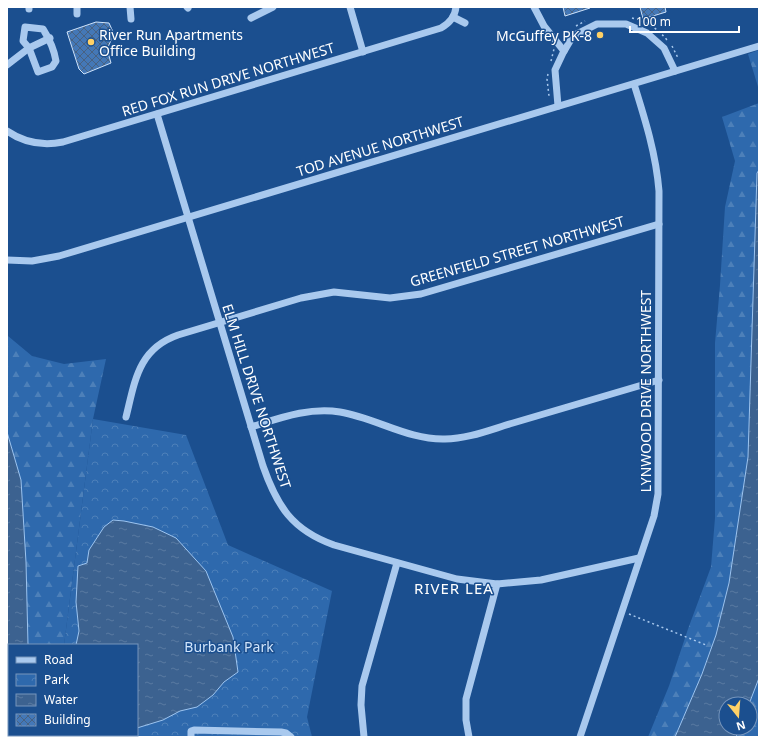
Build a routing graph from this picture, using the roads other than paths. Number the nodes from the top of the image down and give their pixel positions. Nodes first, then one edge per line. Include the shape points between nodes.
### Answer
1 (130, 7) edge
2 (273, 7) edge
3 (350, 7) edge
4 (456, 7) edge
5 (534, 7) edge
6 (454, 17) junction
7 (251, 18) dead end
8 (131, 19) dead end
9 (465, 23) dead end
10 (50, 38) junction
11 (759, 46) edge
12 (29, 48) junction
13 (564, 51) junction
14 (363, 52) junction
15 (7, 65) edge
16 (675, 71) junction
17 (634, 84) junction
18 (558, 106) junction
19 (157, 114) junction
20 (7, 131) edge
21 (188, 218) junction
22 (660, 224) junction
23 (7, 260) edge
24 (220, 322) junction
25 (659, 380) junction
26 (126, 417) dead end
27 (251, 427) junction
28 (639, 558) junction
29 (397, 563) junction
30 (497, 584) junction
31 (272, 734) edge
32 (191, 737) edge
33 (291, 737) edge
34 (364, 737) edge
35 (470, 737) edge
36 (580, 737) edge

1 - 8 street
2 - 7 street
3 - 14 street
4 - 6 street
5 - 13 street via 544,26
6 - 9 street
6 - 14 street, RED FOX RUN DRIVE NORTHWEST via 441,28
10 - 12 street
10 - 12 street via 43,29 25,28 23,41
10 - 12 street via 56,61 52,68 38,72
11 - 16 street, TOD AVENUE NORTHWEST
12 - 15 street
13 - 16 street via 573,36 597,24 626,24 647,33 664,48
13 - 18 street via 555,70
14 - 19 street, RED FOX RUN DRIVE NORTHWEST
16 - 17 street, TOD AVENUE NORTHWEST
17 - 18 street, TOD AVENUE NORTHWEST
17 - 22 street, LYNWOOD DRIVE NORTHWEST via 656,162
18 - 21 street, TOD AVENUE NORTHWEST
19 - 20 street, RED FOX RUN DRIVE NORTHWEST via 58,143 29,142
19 - 21 street, ELM HILL DRIVE NORTHWEST
21 - 23 street, TOD AVENUE NORTHWEST via 46,259
21 - 24 street, ELM HILL DRIVE NORTHWEST
22 - 24 street, GREENFIELD STREET NORTHWEST via 421,294 390,298 346,293 321,294
22 - 25 street, LYNWOOD DRIVE NORTHWEST
24 - 26 street, GREENFIELD STREET NORTHWEST via 172,337 152,351 137,373
24 - 27 street, ELM HILL DRIVE NORTHWEST
25 - 27 street via 455,439 423,438 351,415 329,411 302,412
25 - 28 street, LYNWOOD DRIVE NORTHWEST via 658,494 654,516
27 - 29 street, ELM HILL DRIVE NORTHWEST via 271,490 294,521 309,534 325,542
28 - 30 street, ELM HILL DRIVE NORTHWEST via 541,580
28 - 36 street, LYNWOOD DRIVE NORTHWEST
29 - 30 street, ELM HILL DRIVE NORTHWEST via 457,579
29 - 34 street via 362,686
30 - 35 street via 466,699 466,720
31 - 32 street via 194,730 191,731
31 - 33 street via 286,733

